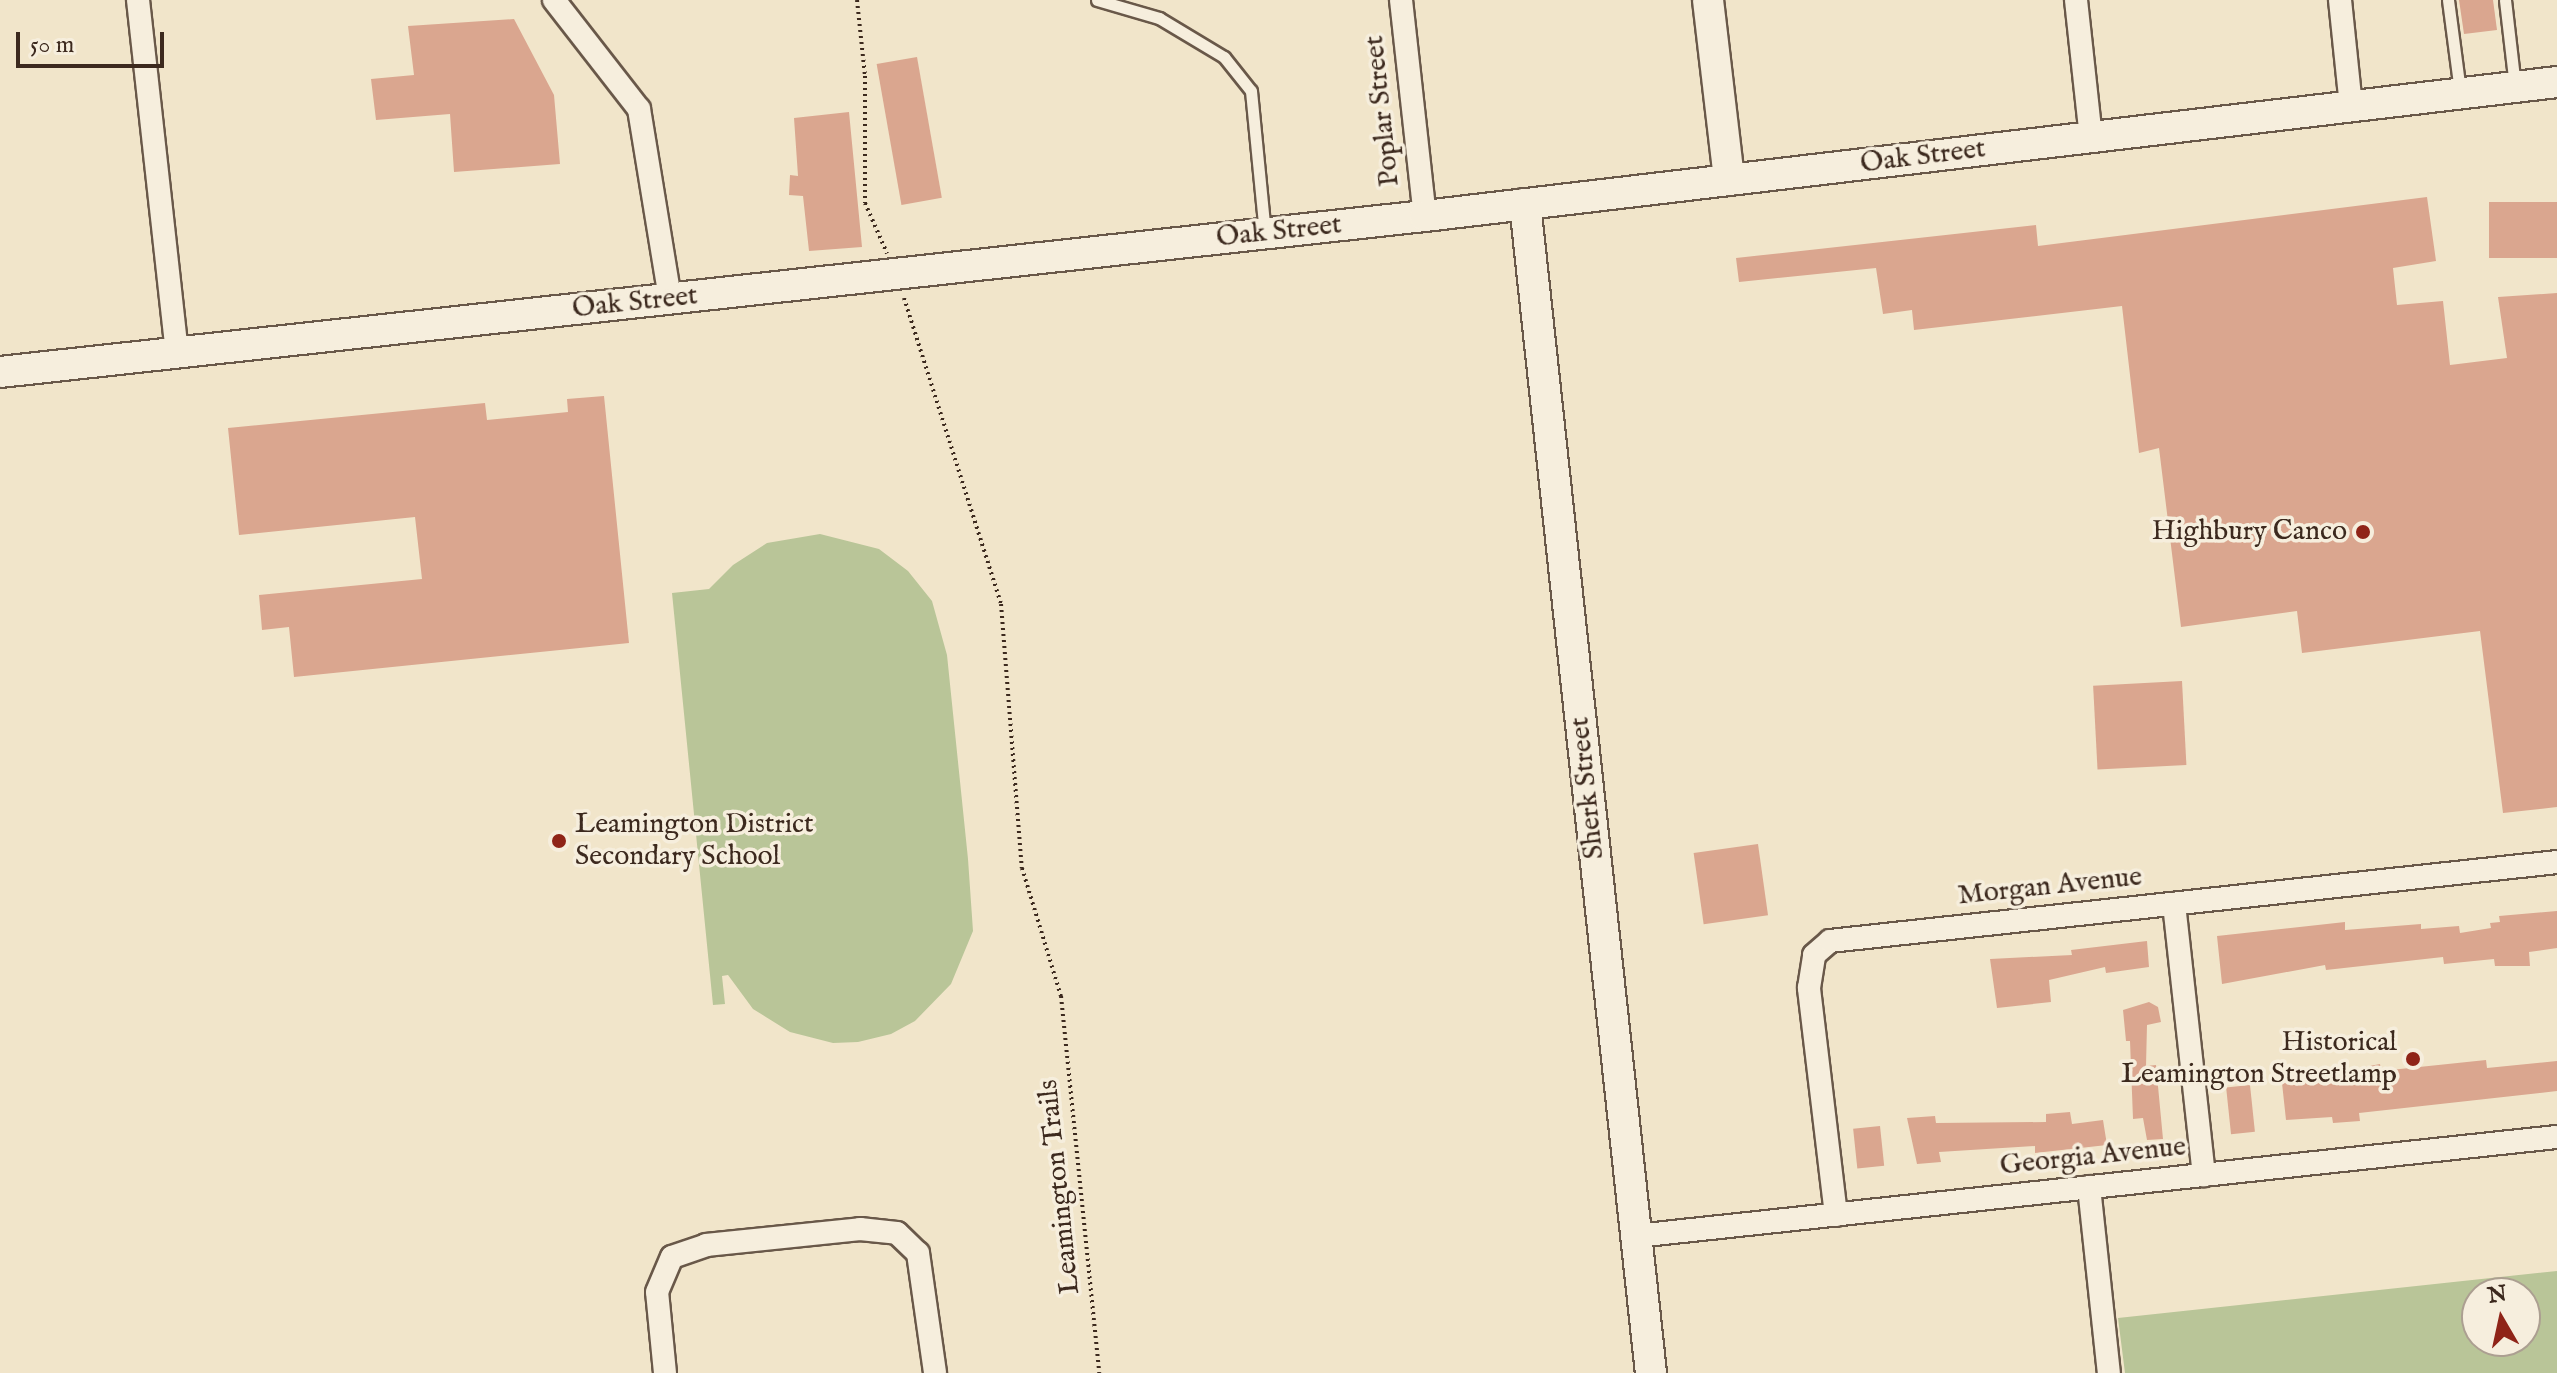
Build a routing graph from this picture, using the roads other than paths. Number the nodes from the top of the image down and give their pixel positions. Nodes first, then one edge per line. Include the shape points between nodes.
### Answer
1 (138, 0) edge
2 (554, 0) edge
3 (1097, 0) edge
4 (1401, 0) edge
5 (1708, 0) edge
6 (2076, 0) edge
7 (2340, 0) edge
8 (2448, 0) edge
9 (2454, 0) edge
10 (2505, 0) edge
11 (2458, 79) junction
12 (2557, 82) edge
13 (2515, 87) junction
14 (2351, 106) junction
15 (2091, 137) junction
16 (1729, 180) junction
17 (1525, 204) junction
18 (1425, 216) junction
19 (1265, 234) junction
20 (670, 299) junction
21 (177, 354) junction
22 (0, 372) edge
23 (2557, 862) edge
24 (2174, 904) junction
25 (2557, 1137) edge
26 (2204, 1175) junction
27 (2089, 1187) junction
28 (1836, 1215) junction
29 (1636, 1236) junction
30 (665, 1373) edge
31 (935, 1373) edge
32 (1651, 1373) edge
33 (2109, 1373) edge

1 - 21 street
2 - 20 street via 639,109
3 - 19 lane via 1159,18 1224,57 1251,91
4 - 18 street, Poplar Street
5 - 16 main road
6 - 15 street
7 - 14 street
8 - 11 lane
9 - 11 lane
10 - 13 lane
11 - 13 main road, Oak Street
11 - 14 main road, Oak Street
12 - 13 main road, Oak Street
14 - 15 main road, Oak Street
15 - 16 main road, Oak Street
16 - 17 main road, Oak Street
17 - 18 main road, Oak Street
17 - 29 main road, Sherk Street
18 - 19 main road, Oak Street
19 - 20 main road, Oak Street
20 - 21 main road, Oak Street
21 - 22 main road, Oak Street
23 - 24 street, Morgan Avenue
24 - 26 street
24 - 28 street, Morgan Avenue via 1847,937 1822,948 1809,969 1809,988
25 - 26 street, Georgia Avenue
26 - 27 street, Georgia Avenue
27 - 28 street, Georgia Avenue
27 - 33 street
28 - 29 street, Georgia Avenue
29 - 32 main road, Sherk Street
30 - 31 street via 657,1292 662,1272 686,1249 860,1229 897,1233 910,1242 924,1267

